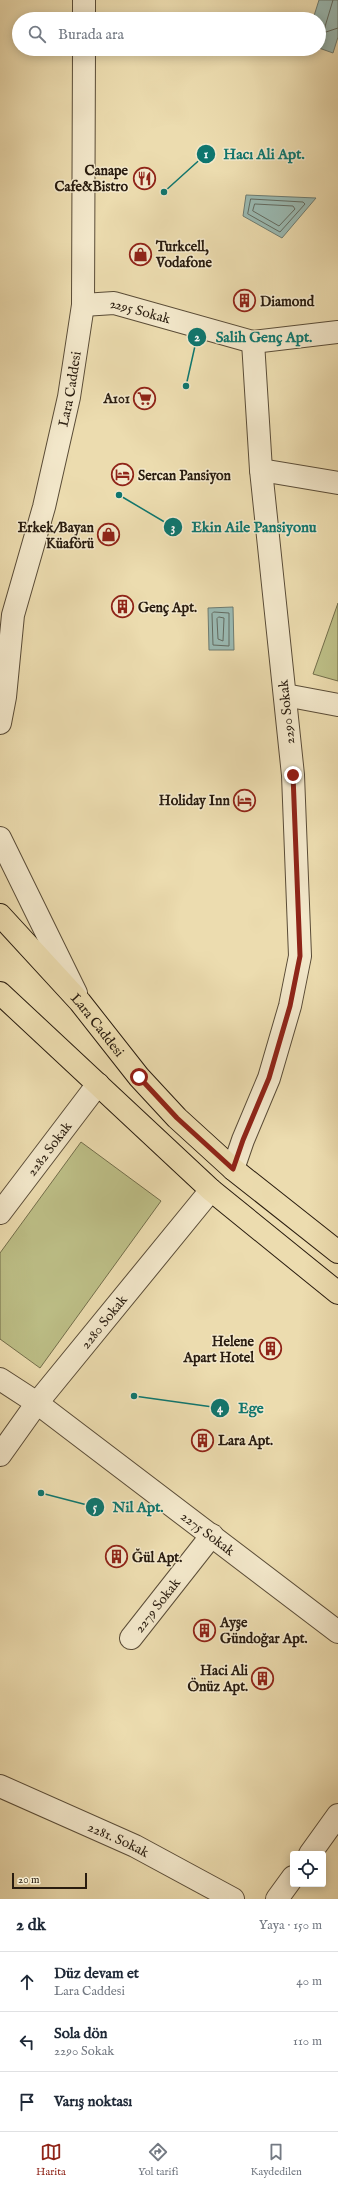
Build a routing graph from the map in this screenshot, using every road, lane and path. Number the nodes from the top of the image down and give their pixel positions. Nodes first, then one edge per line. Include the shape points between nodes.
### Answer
1 (84, 0) edge
2 (84, 12) edge
3 (84, 56) edge
4 (83, 305) junction
5 (338, 332) edge
6 (253, 342) junction
7 (261, 470) junction
8 (338, 482) edge
9 (13, 615) junction
10 (0, 641) edge
11 (0, 662) edge
12 (285, 694) junction
13 (338, 705) edge
14 (0, 723) edge
15 (0, 838) edge
16 (0, 915) edge
17 (0, 993) edge
18 (80, 1002) junction
19 (98, 1084) junction
20 (233, 1169) junction
21 (210, 1190) junction
22 (0, 1213) edge
23 (338, 1252) edge
24 (338, 1293) edge
25 (0, 1379) edge
26 (37, 1403) junction
27 (0, 1455) edge
28 (212, 1535) junction
29 (338, 1632) edge
30 (132, 1638) dead end
31 (0, 1786) edge
32 (338, 1815) edge
33 (312, 1851) edge
34 (290, 1881) edge
35 (233, 1899) edge
36 (277, 1899) edge

1 - 2 street
3 - 4 street, Lara Caddesi
4 - 6 street, 2295 Sokak via 114,303
4 - 9 street, Lara Caddesi via 69,397 44,507
5 - 6 street, 2295 Sokak
6 - 7 street, 2290 Sokak
7 - 8 street
7 - 12 street, 2290 Sokak
9 - 10 street
9 - 11 street
9 - 14 street, Lara Caddesi
12 - 13 street
12 - 20 street, 2290 Sokak via 293,775 300,956 290,1006 269,1078
15 - 18 street, Lara Caddesi
16 - 18 main road
17 - 19 main road
18 - 20 main road, Lara Caddesi via 144,1082 177,1118
19 - 21 main road
19 - 22 street, 2282 Sokak
20 - 23 main road, Lara Caddesi
21 - 24 main road
21 - 26 street, 2280 Sokak
25 - 26 street, 2275 Sokak
26 - 27 street, 2280 Sokak
26 - 28 street, 2275 Sokak
28 - 29 street, 2275 Sokak
28 - 30 street, 2279 Sokak
31 - 35 street, 2281. Sokak via 135,1846
32 - 33 street
34 - 36 street

